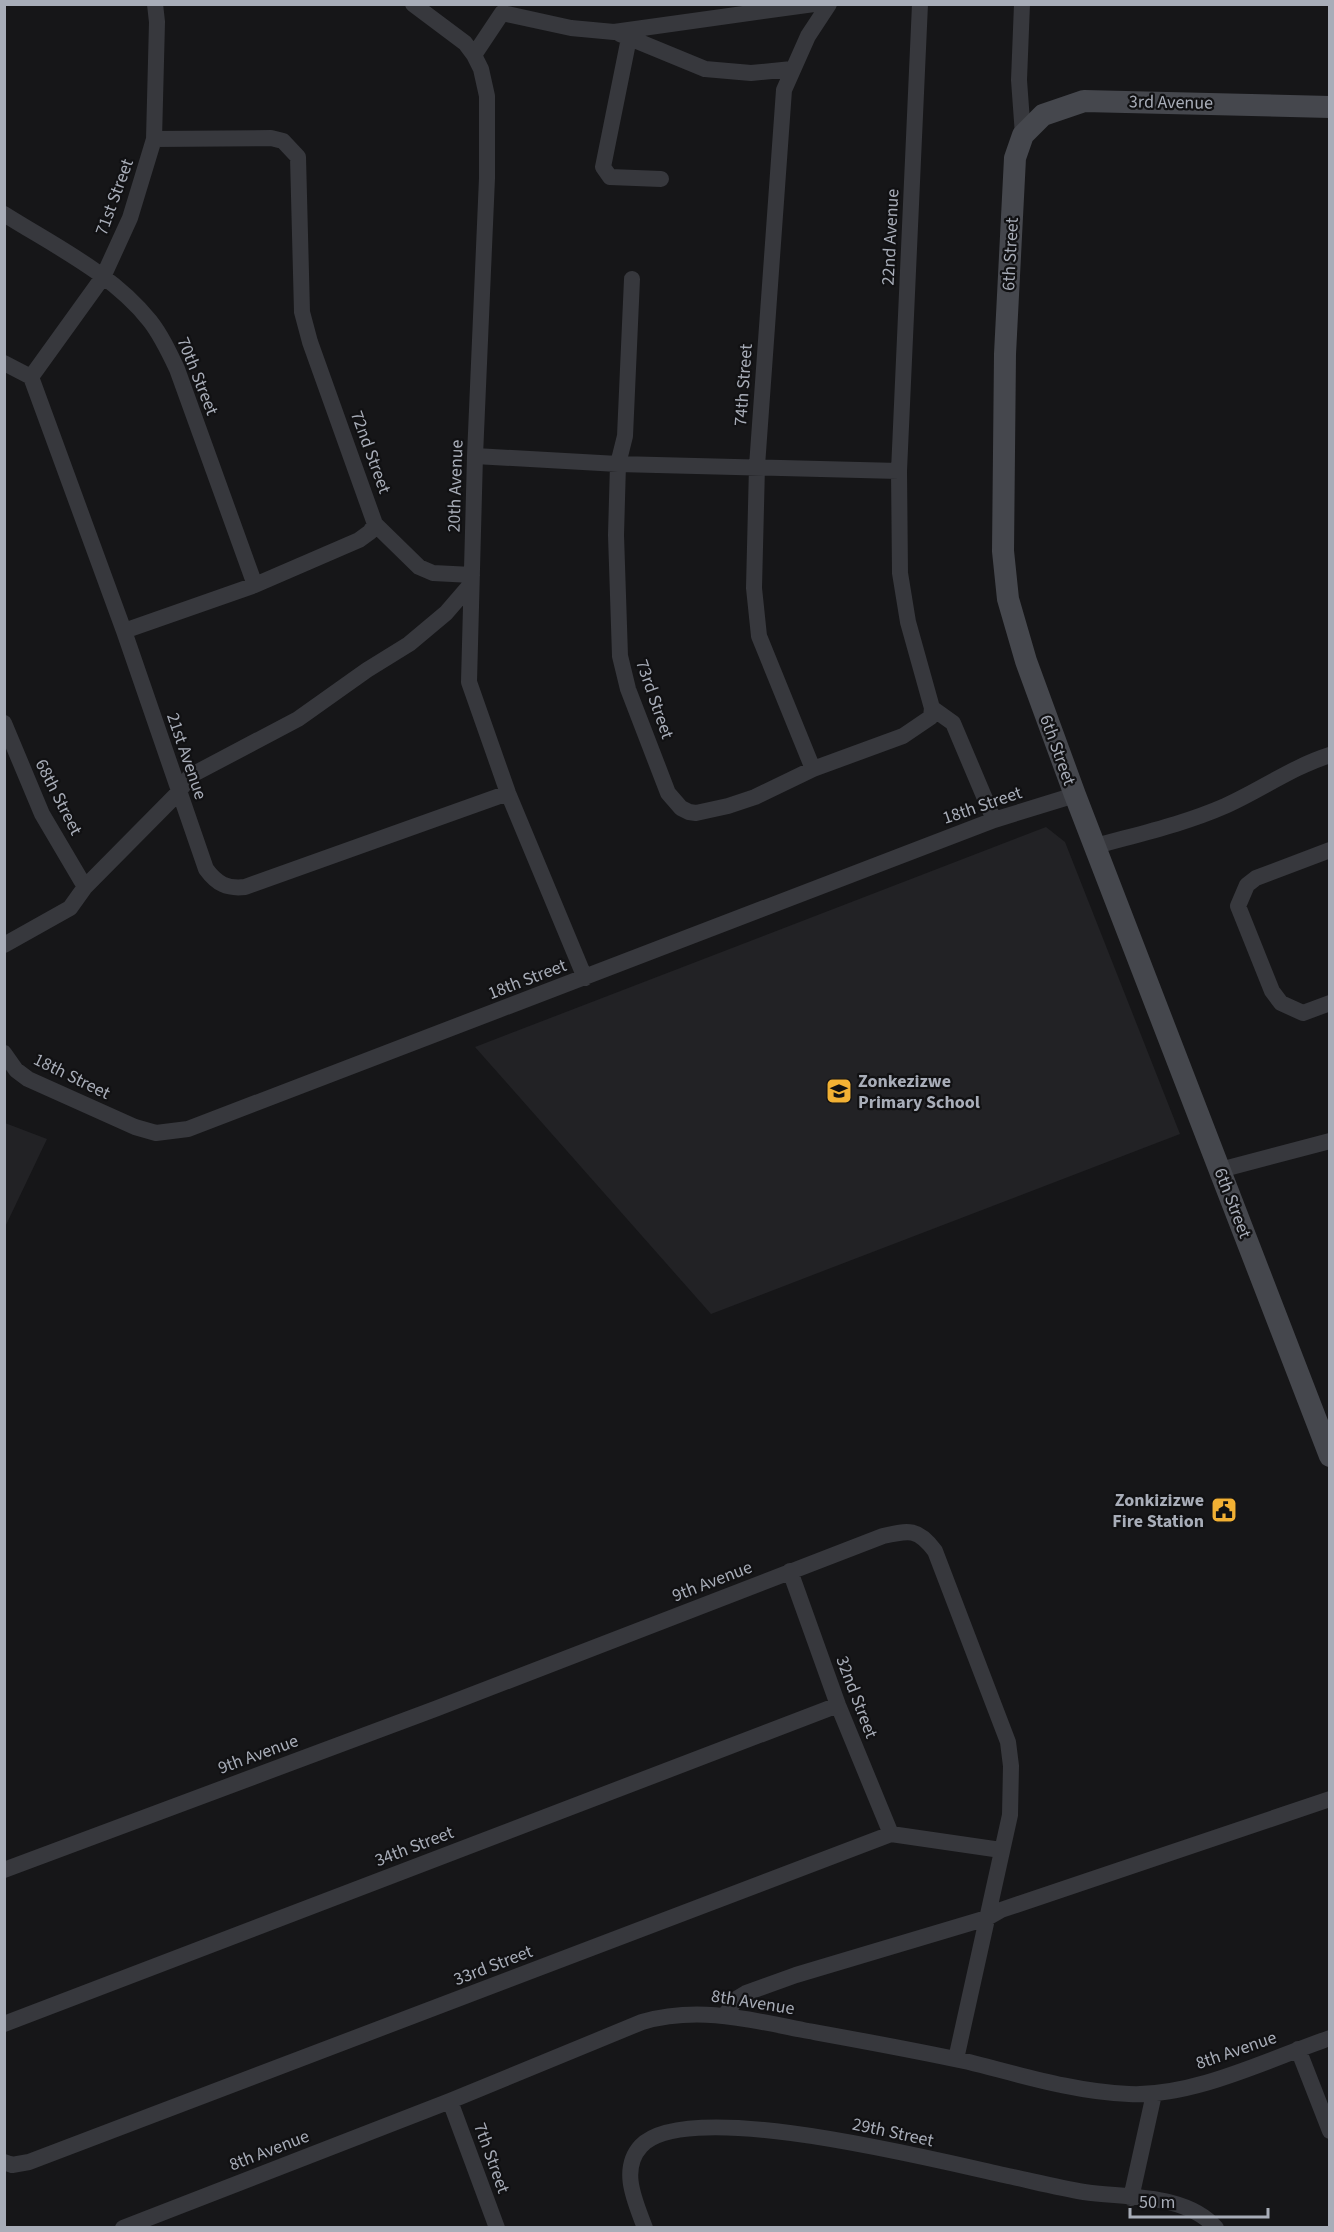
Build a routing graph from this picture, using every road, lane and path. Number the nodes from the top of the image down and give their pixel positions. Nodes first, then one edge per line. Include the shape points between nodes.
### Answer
1 (155, 4) edge
2 (413, 4) edge
3 (814, 4) edge
4 (829, 4) edge
5 (920, 4) edge
6 (1022, 4) edge
7 (796, 6) edge
8 (503, 9) edge
9 (622, 35) junction
10 (474, 55) junction
11 (792, 69) junction
12 (1329, 107) edge
13 (1023, 135) junction
14 (154, 139) junction
15 (662, 179) dead end
16 (4, 214) edge
17 (103, 277) junction
18 (632, 279) dead end
19 (4, 363) edge
20 (31, 377) junction
21 (475, 456) junction
22 (618, 464) junction
23 (757, 466) junction
24 (899, 471) junction
25 (375, 524) junction
26 (472, 579) junction
27 (255, 585) junction
28 (124, 631) junction
29 (932, 708) junction
30 (4, 723) edge
31 (1329, 755) edge
32 (813, 769) junction
33 (178, 793) junction
34 (508, 793) junction
35 (1075, 795) junction
36 (994, 820) junction
37 (1096, 846) junction
38 (1329, 850) edge
39 (85, 886) junction
40 (4, 945) edge
41 (585, 978) junction
42 (1329, 1003) edge
43 (4, 1053) edge
44 (1329, 1141) edge
45 (1220, 1170) junction
46 (1329, 1455) edge
47 (790, 1572) junction
48 (838, 1705) junction
49 (1329, 1798) edge
50 (891, 1834) junction
51 (1001, 1850) junction
52 (4, 1870) edge
53 (987, 1918) junction
54 (726, 2014) junction
55 (4, 2024) edge
56 (1329, 2038) edge
57 (1298, 2049) junction
58 (956, 2059) junction
59 (1154, 2094) junction
60 (450, 2102) junction
61 (1329, 2131) edge
62 (4, 2162) edge
63 (1131, 2198) junction
64 (123, 2228) edge
65 (497, 2228) edge
66 (645, 2228) edge
67 (1216, 2228) edge

1 - 14 street, 71st Street
2 - 10 street, 20th Avenue
3 - 7 street
4 - 11 street, 74th Street
5 - 24 street, 22nd Avenue
6 - 13 street, 6th Street via 1019,80
7 - 9 street
8 - 9 street via 571,28
8 - 10 street
9 - 11 street via 705,69 751,73
9 - 15 street via 603,167 610,177
10 - 21 street, 20th Avenue via 485,87 488,131
11 - 23 street, 74th Street via 784,90
12 - 13 street, 3rd Avenue via 1084,101 1043,115
13 - 35 street, 6th Street via 1013,181 1005,354 1003,551 1008,599 1026,662
14 - 17 street, 71st Street via 130,218
14 - 25 street, 72nd Street via 271,138 283,141 298,157 302,312
16 - 17 street, 70th Street
17 - 20 street, 71st Street
17 - 27 street, 70th Street via 149,319 164,342
18 - 22 street, 73rd Street via 625,436
19 - 20 street
20 - 28 street, 21st Avenue
21 - 22 street
21 - 26 street, 20th Avenue
22 - 23 street
22 - 32 street, 73rd Street via 620,656 628,690 668,793 681,808 696,813 755,797
23 - 24 street
23 - 32 street, 74th Street via 754,588 759,636
24 - 29 street, 22nd Avenue via 903,602
25 - 26 street via 419,567
25 - 27 street via 359,540
26 - 33 street via 426,632 298,719 190,776
26 - 34 street, 20th Avenue via 469,682
27 - 28 street
28 - 33 street, 21st Avenue
29 - 32 street, 73rd Street via 931,717 903,736
29 - 36 street via 953,723
30 - 39 street, 68th Street via 42,814
31 - 37 street via 1222,807
33 - 34 street, 21st Avenue via 206,869 214,880 232,888 245,887
33 - 39 street
34 - 41 street, 20th Avenue
35 - 36 street, 18th Street
35 - 37 street, 6th Street
36 - 41 street, 18th Street
37 - 45 street, 6th Street
38 - 42 street via 1256,878 1247,885 1238,906 1281,1003 1304,1014
39 - 40 street via 70,908
41 - 43 street, 18th Street via 171,1133 135,1127 44,1088 16,1070
44 - 45 street
45 - 46 street, 6th Street
47 - 48 street, 32nd Street
47 - 51 street, 9th Avenue via 883,1536 914,1532 926,1538 935,1551 1008,1742 1010,1815
47 - 52 street, 9th Avenue
48 - 50 street, 32nd Street
48 - 55 street, 34th Street
49 - 53 street
50 - 51 street, 33rd Street
50 - 62 street, 33rd Street via 29,2162
51 - 53 street, 9th Avenue
53 - 54 street via 746,1993 736,1999
53 - 58 street, 9th Avenue
54 - 58 street, 8th Avenue
54 - 60 street, 8th Avenue via 666,2015 642,2022
56 - 57 street, 8th Avenue
57 - 59 street, 8th Avenue via 1220,2078
57 - 61 street
58 - 59 street, 8th Avenue via 1087,2090
59 - 63 street
60 - 64 street, 8th Avenue
60 - 65 street, 7th Street
63 - 66 street, 29th Street via 1081,2192 825,2137 767,2130 685,2128 655,2137 641,2145 634,2157 630,2187
63 - 67 street, 29th Street via 1197,2211

